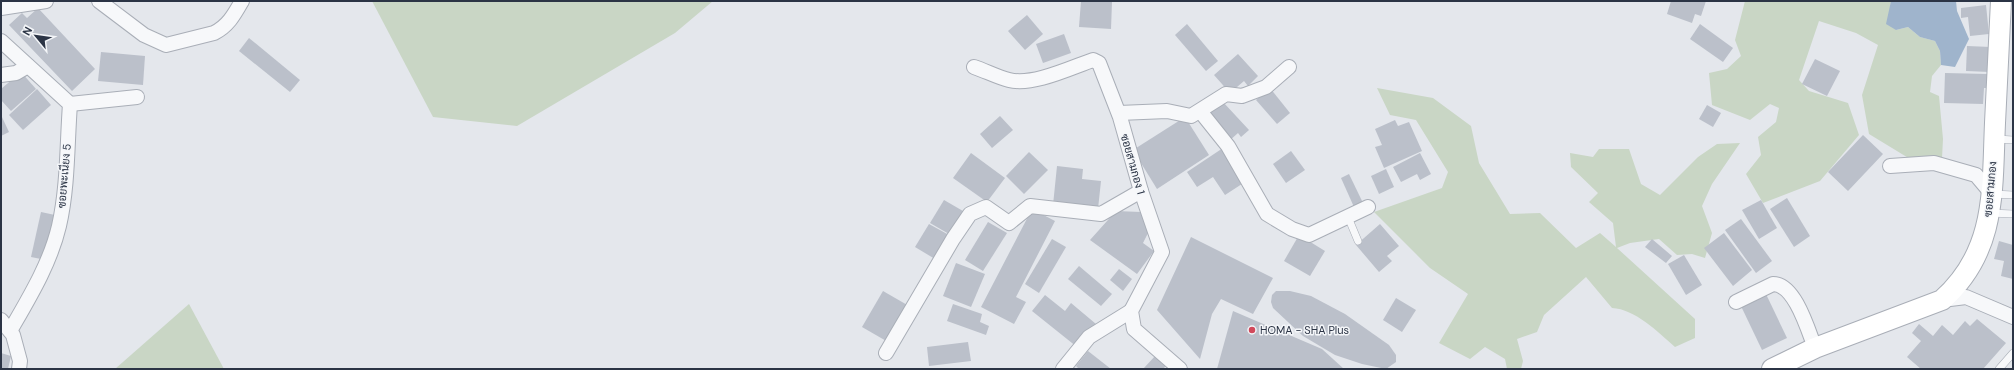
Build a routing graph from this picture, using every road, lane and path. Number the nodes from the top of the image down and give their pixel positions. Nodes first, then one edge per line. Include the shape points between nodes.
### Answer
1 (46, 1) edge
2 (99, 1) edge
3 (242, 1) edge
4 (2001, 1) edge
5 (1, 8) edge
6 (1, 41) edge
7 (28, 66) junction
8 (974, 67) dead end
9 (1289, 67) dead end
10 (1, 75) edge
11 (137, 97) dead end
12 (70, 104) junction
13 (1200, 111) junction
14 (1119, 113) junction
15 (2004, 139) edge
16 (1890, 166) dead end
17 (1141, 191) junction
18 (2013, 195) edge
19 (1991, 203) junction
20 (1368, 207) dead end
21 (2013, 214) edge
22 (1348, 217) junction
23 (1358, 241) dead end
24 (1942, 300) junction
25 (1736, 302) dead end
26 (1131, 311) junction
27 (2013, 317) edge
28 (1, 320) edge
29 (10, 331) junction
30 (1814, 348) junction
31 (886, 353) dead end
32 (2013, 353) edge
33 (19, 369) edge
34 (1063, 369) edge
35 (1180, 369) edge
36 (1772, 369) edge
37 (1999, 369) edge

1 - 5 street
2 - 3 street via 144,35 166,45 221,30 232,19
4 - 15 street, ซอยสามกอง
6 - 7 street
7 - 10 street via 16,73
7 - 12 street
8 - 14 street, ซอยสามกอง 1 via 1020,82 1096,60
9 - 13 street via 1266,87 1242,96 1226,94
11 - 12 street
12 - 29 street, ซอยพะเนียง 5 via 59,226 45,266
13 - 14 street via 1191,116 1167,110
13 - 22 street via 1228,146 1267,214 1278,222 1309,235
14 - 17 street, ซอยสามกอง 1
15 - 19 street, ซอยสามกอง
16 - 19 street via 1934,163 1976,175
17 - 26 street, ซอยสามกอง 1 via 1162,252
17 - 31 street via 1101,214 1030,206 1009,223 986,207 970,214
18 - 19 lane
19 - 21 lane
19 - 24 street, ซอยสามกอง via 1976,258 1957,287
20 - 22 street
22 - 23 lane
24 - 27 street via 1966,298
24 - 30 street, ซอยสามกอง
25 - 30 street via 1773,284 1779,284 1794,299
26 - 34 street via 1089,337
26 - 35 street via 1134,329
28 - 29 street
29 - 33 street via 20,361
30 - 36 street, ซอยสามกอง
32 - 37 lane

